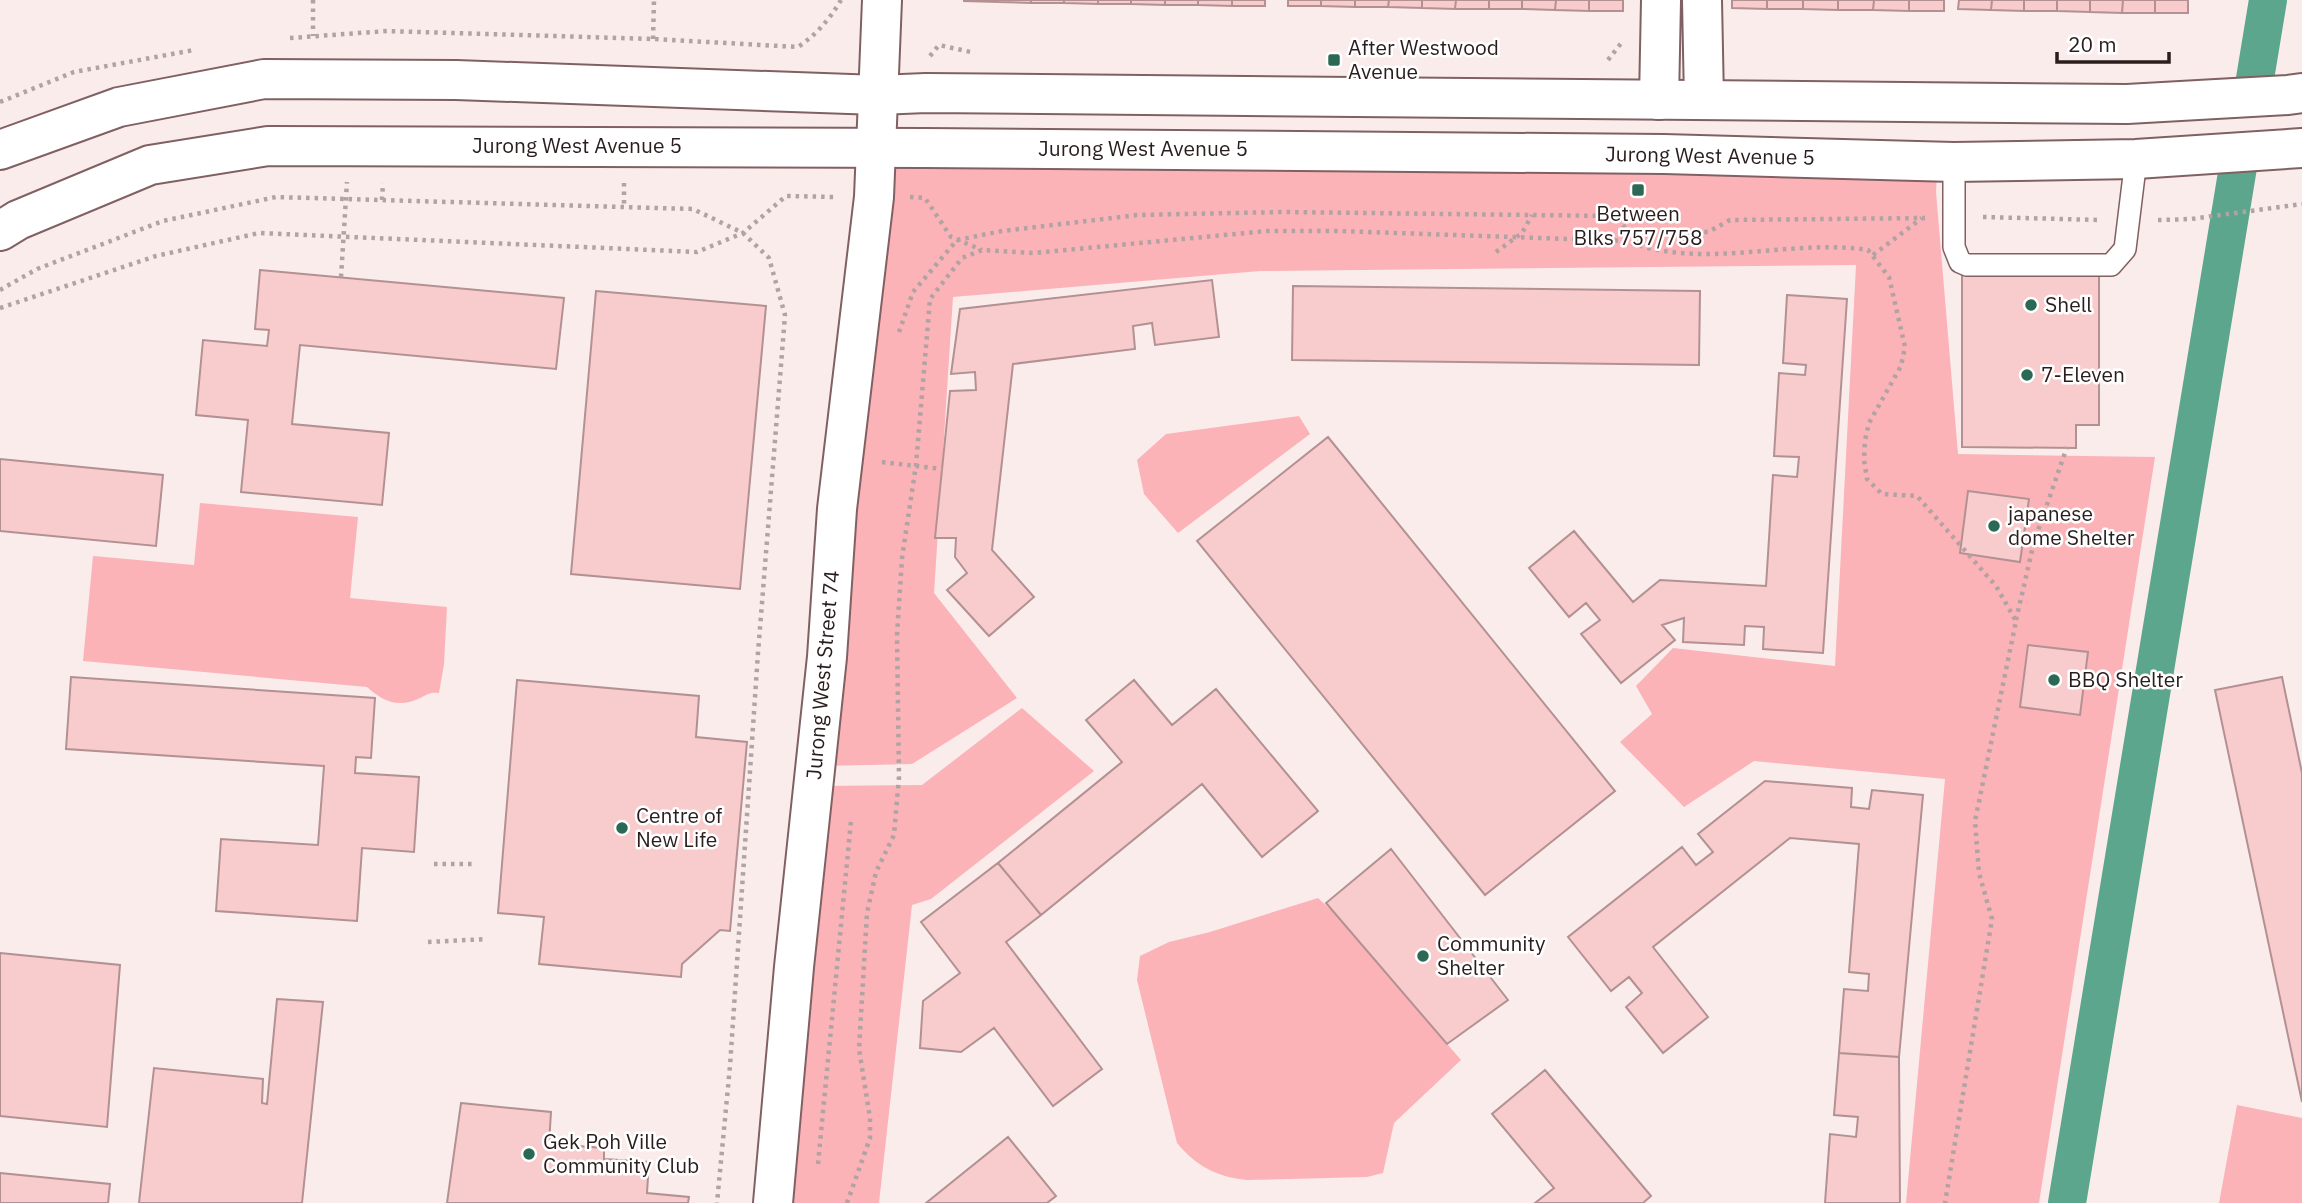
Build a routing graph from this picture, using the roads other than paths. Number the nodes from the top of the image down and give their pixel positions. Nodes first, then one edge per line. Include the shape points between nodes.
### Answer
1 (882, 0) edge
2 (1661, 0) edge
3 (1702, 0) edge
4 (2302, 93) edge
5 (878, 95) junction
6 (1659, 100) junction
7 (1704, 100) junction
8 (877, 148) junction
9 (2302, 148) edge
10 (0, 150) edge
11 (2136, 159) junction
12 (1954, 162) junction
13 (0, 231) edge
14 (773, 1203) edge

1 - 5 street, Jurong West Street 74
2 - 6 street
3 - 7 street
4 - 7 street via 2127,104
5 - 6 street
5 - 8 street, Jurong West Street 74
5 - 10 street via 264,79 119,107
6 - 7 street
8 - 12 street, Jurong West Avenue 5 via 1664,154
8 - 13 street, Jurong West Avenue 5 via 268,146 150,165 18,219
8 - 14 street, Jurong West Street 74 via 837,509
9 - 11 street, Jurong West Avenue 5
11 - 12 street, Jurong West Avenue 5
11 - 12 lane via 2125,249 2111,265 1967,265 1956,256 1954,247

